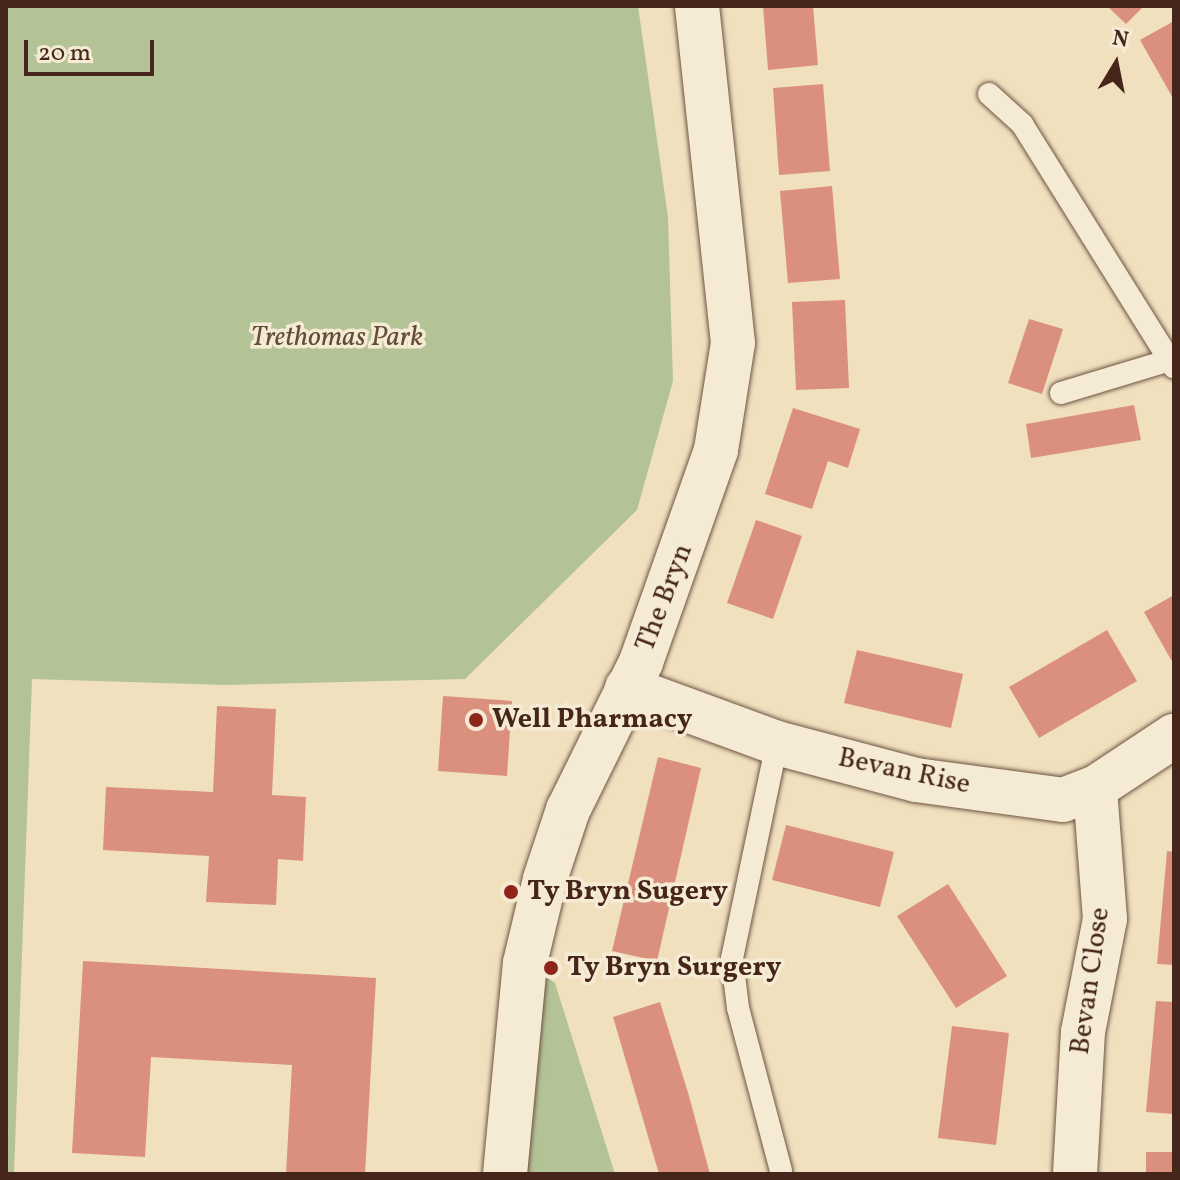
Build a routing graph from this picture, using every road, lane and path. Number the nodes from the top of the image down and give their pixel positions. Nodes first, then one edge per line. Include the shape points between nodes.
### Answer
1 (697, 6) edge
2 (989, 94) dead end
3 (1172, 364) edge
4 (1061, 393) dead end
5 (627, 688) junction
6 (1174, 736) edge
7 (777, 743) junction
8 (1095, 788) junction
9 (781, 1171) dead end
10 (505, 1174) edge
11 (1075, 1174) edge

1 - 5 street, The Bryn via 733,343 716,450
2 - 3 lane via 1022,124
3 - 4 lane
5 - 7 street, Bevan Rise
5 - 10 street, The Bryn via 568,810 530,934
6 - 8 street, Bevan Rise
7 - 8 street, Bevan Rise via 916,780 1063,800
7 - 9 lane via 732,959 738,1008
8 - 11 street, Bevan Close via 1105,919 1083,1032

